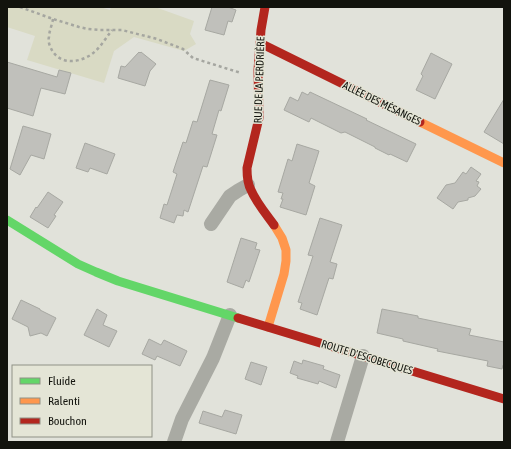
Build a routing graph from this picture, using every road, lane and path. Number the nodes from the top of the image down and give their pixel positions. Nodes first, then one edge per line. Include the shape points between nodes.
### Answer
1 (20, 7) edge
2 (265, 7) edge
3 (53, 19) junction
4 (112, 30) junction
5 (260, 43) junction
6 (258, 78) junction
7 (504, 163) edge
8 (248, 185) junction
9 (7, 220) edge
10 (211, 224) dead end
11 (230, 315) junction
12 (268, 327) junction
13 (363, 356) junction
14 (504, 399) edge
15 (174, 442) edge
16 (337, 442) edge

1 - 3 path
2 - 5 street, RUE DE LA PERDRIÈRE
3 - 4 path via 88,29
3 - 4 path via 49,44 55,55 65,61 77,60 92,54
4 - 6 path via 157,39 183,49 194,58
5 - 6 street, RUE DE LA PERDRIÈRE
5 - 7 street, ALLÉE DES MÉSANGES
6 - 8 street, RUE DE LA PERDRIÈRE via 259,118 247,168
8 - 10 street via 227,199
8 - 12 street via 282,238 286,250 284,274
9 - 11 street, ROUTE D'ESCOBECQUES via 69,259 96,272
11 - 12 street, ROUTE D'ESCOBECQUES
11 - 15 street
12 - 13 street, ROUTE D'ESCOBECQUES
13 - 14 street, ROUTE D'ESCOBECQUES
13 - 16 street

